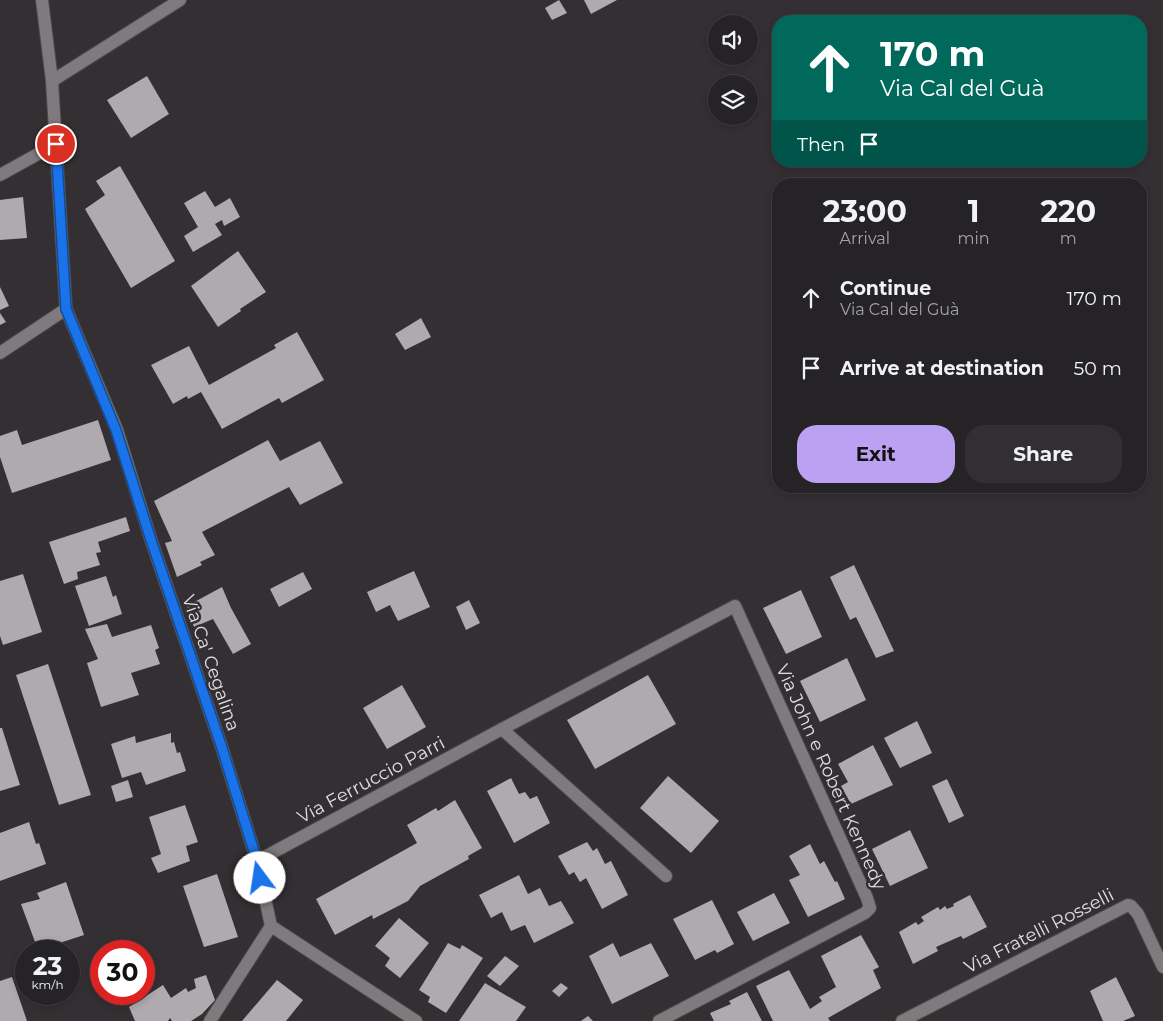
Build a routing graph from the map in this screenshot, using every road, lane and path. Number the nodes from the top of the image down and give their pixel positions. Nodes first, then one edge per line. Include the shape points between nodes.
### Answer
1 (42, 0) edge
2 (180, 0) edge
3 (52, 81) junction
4 (56, 144) junction
5 (0, 174) edge
6 (66, 309) junction
7 (0, 353) edge
8 (735, 606) joint
9 (502, 729) junction
10 (257, 861) junction
11 (666, 876) dead end
12 (271, 926) junction
13 (1163, 967) edge
14 (210, 1021) edge
15 (416, 1021) edge
16 (659, 1021) edge
17 (902, 1021) edge

1 - 3 street, Via Ca' Cegalina
2 - 3 street
3 - 4 street, Via Ca' Cegalina
4 - 5 street
4 - 6 street, Via Ca' Cegalina
6 - 7 street
6 - 10 street, Via Ca' Cegalina via 116,430
8 - 9 street, Via Ferruccio Parri
8 - 16 street, Via John e Robert Kennedy via 870,908 865,914
9 - 10 street, Via Ferruccio Parri
9 - 11 street
10 - 12 street, Via Ca' Cegalina
12 - 14 street
12 - 15 street
13 - 17 street, Via Fratelli Rosselli via 1138,914 1128,905

